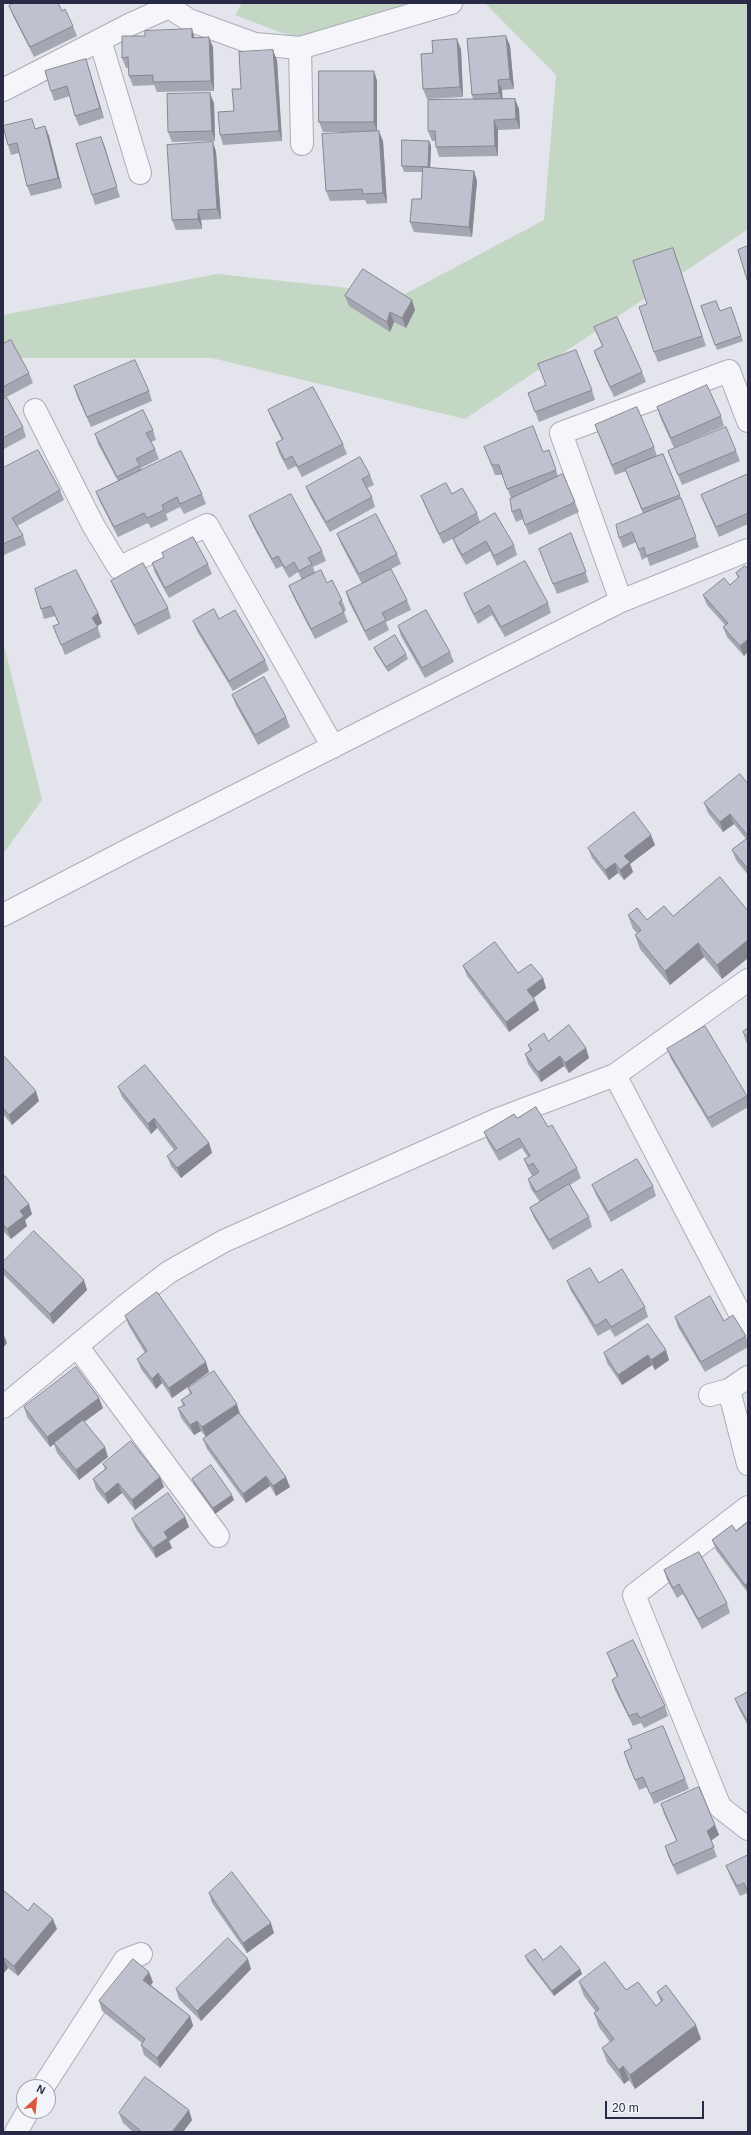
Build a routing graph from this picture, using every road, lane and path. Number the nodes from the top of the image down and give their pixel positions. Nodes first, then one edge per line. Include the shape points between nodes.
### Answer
1 (451, 3) edge
2 (168, 5) edge
3 (100, 40) junction
4 (300, 48) junction
5 (3, 90) edge
6 (302, 144) dead end
7 (140, 174) dead end
8 (35, 410) dead end
9 (748, 421) edge
10 (748, 550) edge
11 (621, 601) junction
12 (333, 747) junction
13 (3, 915) edge
14 (748, 980) edge
15 (615, 1075) junction
16 (748, 1329) edge
17 (77, 1346) junction
18 (748, 1377) edge
19 (3, 1407) edge
20 (748, 1464) edge
21 (748, 1507) edge
22 (218, 1536) dead end
23 (748, 1829) edge
24 (141, 1954) dead end
25 (48, 2079) edge
26 (23, 2119) edge
27 (16, 2132) edge

1 - 4 street
2 - 3 street
2 - 4 street via 189,20 255,44
3 - 5 street
3 - 7 street
4 - 6 street
8 - 12 street via 93,525 119,568 207,525
9 - 11 street via 729,371 561,433
10 - 11 street
11 - 12 street
12 - 13 street
14 - 15 street
15 - 16 street
15 - 17 street via 496,1120 224,1241 169,1272
17 - 19 street
17 - 22 street
18 - 20 street via 720,1393
21 - 23 street via 634,1595 720,1808
24 - 25 street via 125,1960
26 - 27 street

